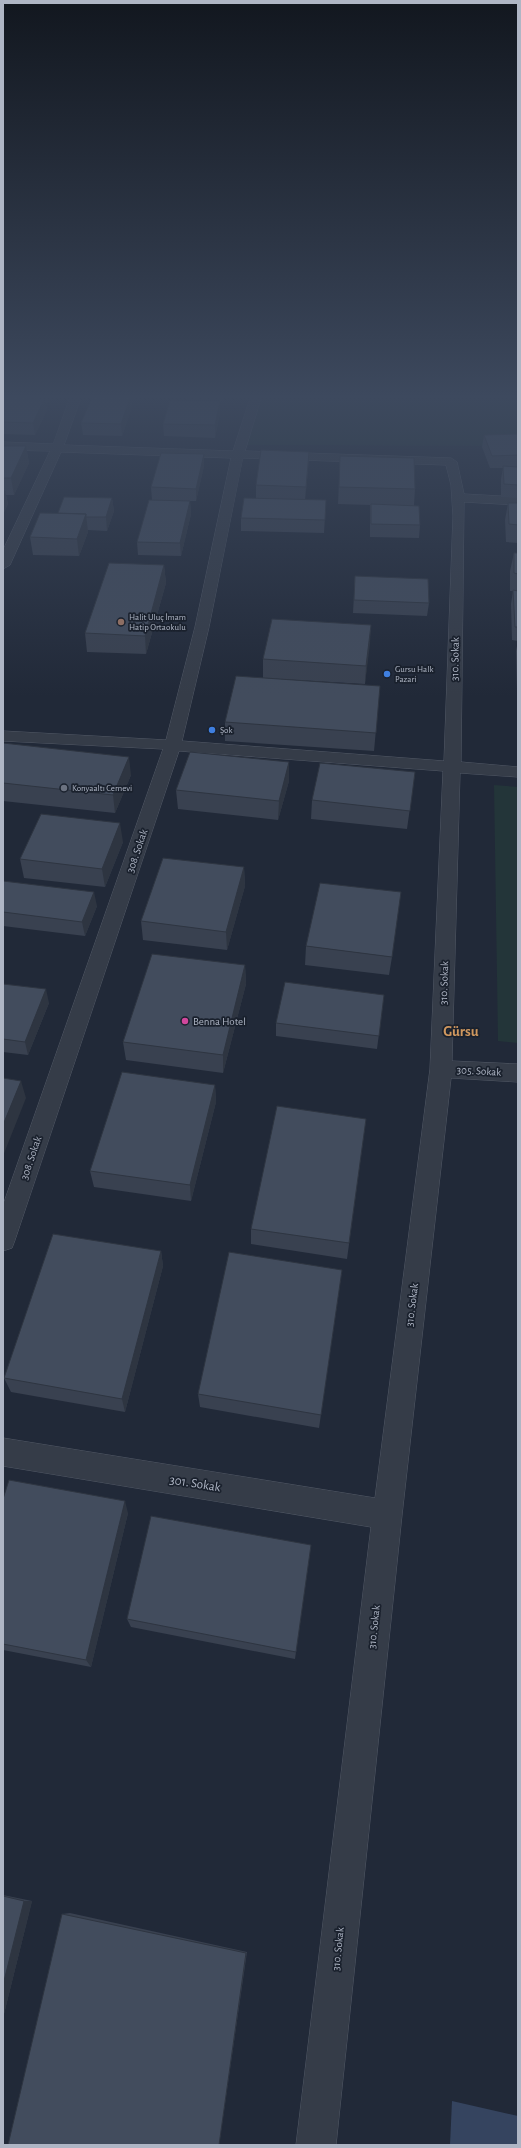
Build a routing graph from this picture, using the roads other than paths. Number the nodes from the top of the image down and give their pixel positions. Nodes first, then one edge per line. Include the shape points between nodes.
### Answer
1 (35, 495) edge
2 (229, 495) edge
3 (458, 498) joint
4 (518, 501) edge
5 (3, 565) edge
6 (3, 736) edge
7 (173, 745) junction
8 (452, 767) junction
9 (518, 772) edge
10 (441, 1069) junction
11 (518, 1073) edge
12 (3, 1240) edge
13 (3, 1452) edge
14 (387, 1515) junction
15 (316, 2145) edge

1 - 5 street
2 - 7 street, 308. Sokak via 202,627
3 - 4 street
3 - 8 street, 310. Sokak
6 - 7 street
7 - 8 street
7 - 12 street, 308. Sokak
8 - 9 street
8 - 10 street, 310. Sokak
10 - 11 street, 305. Sokak
10 - 14 street, 310. Sokak
13 - 14 street, 301. Sokak
14 - 15 street, 310. Sokak

